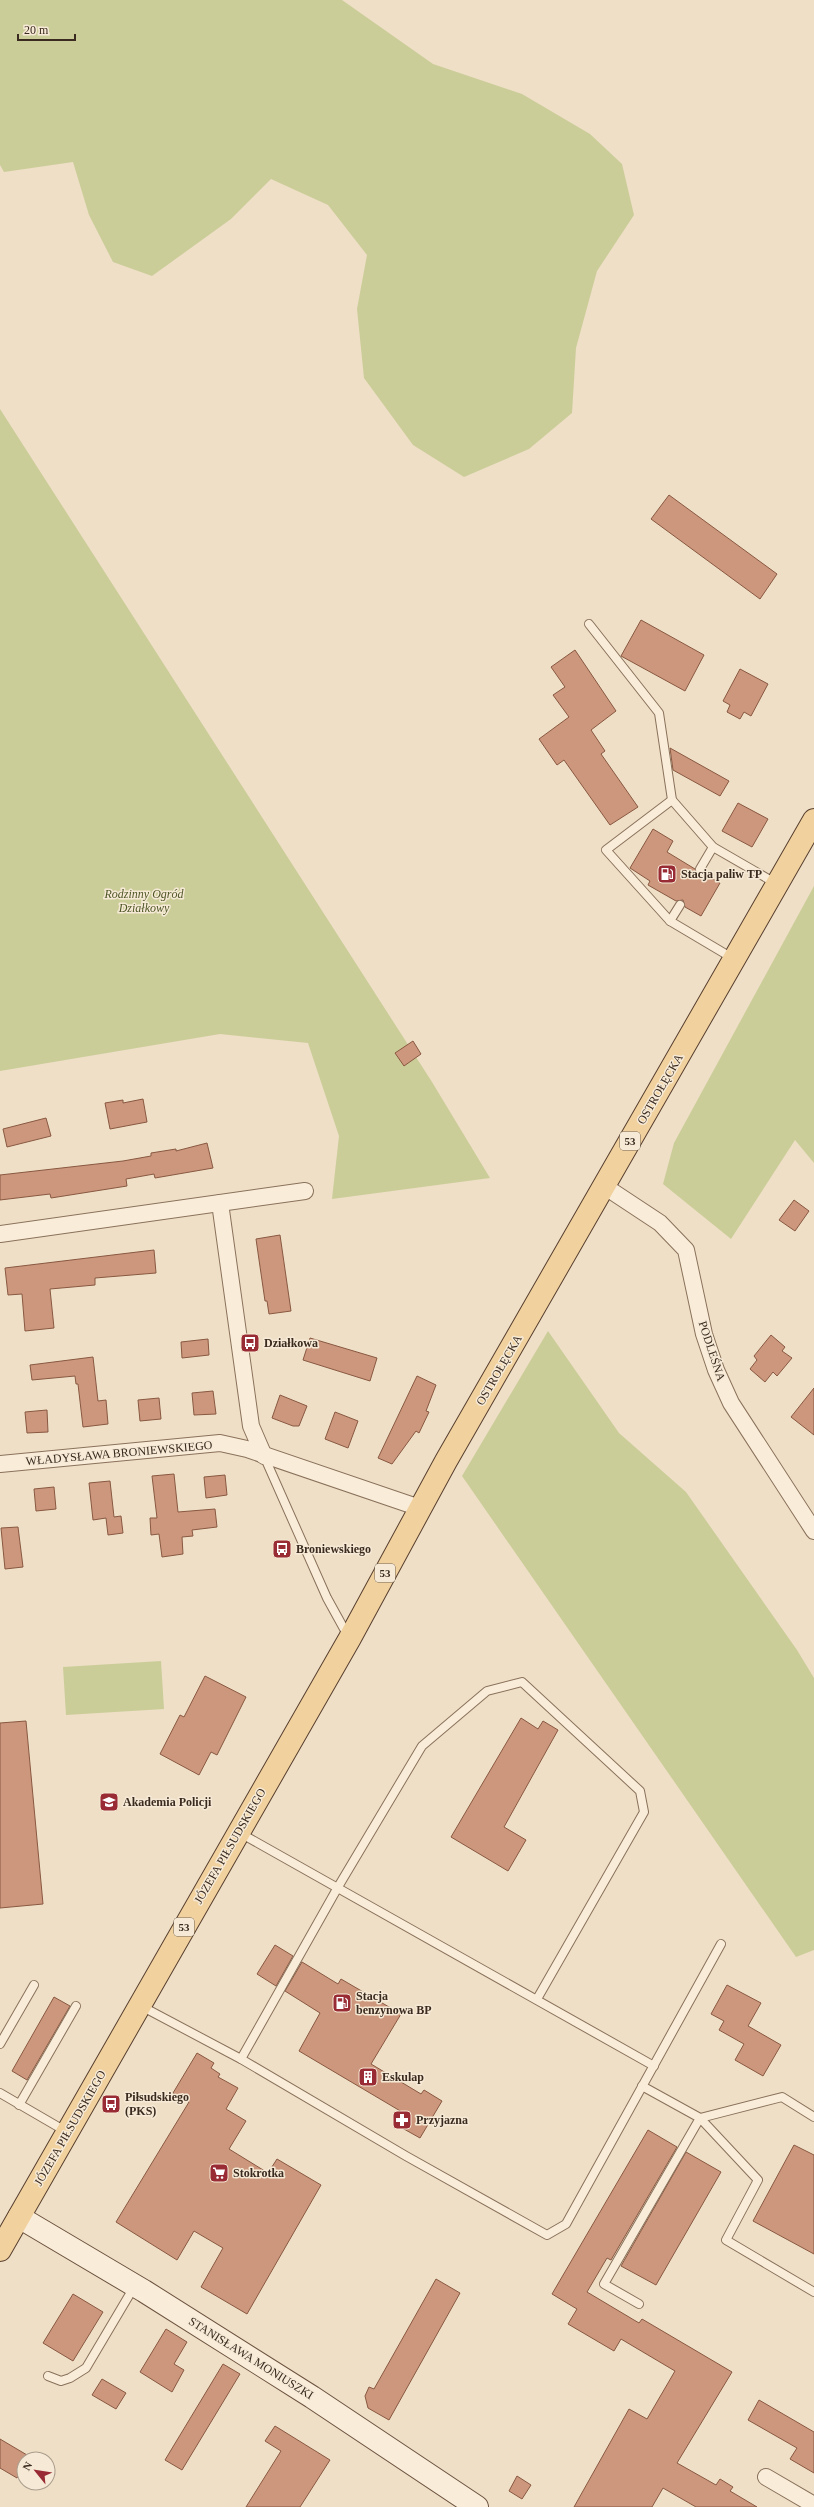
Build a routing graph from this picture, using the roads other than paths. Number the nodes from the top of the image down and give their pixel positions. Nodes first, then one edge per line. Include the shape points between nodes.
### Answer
1 (589, 624) dead end
2 (672, 800) junction
3 (814, 820) edge
4 (713, 847) junction
5 (700, 869) dead end
6 (778, 884) junction
7 (680, 905) dead end
8 (670, 921) junction
9 (735, 960) junction
10 (604, 1186) junction
11 (305, 1191) dead end
12 (220, 1203) junction
13 (0, 1234) edge
14 (264, 1456) junction
15 (446, 1461) joint
16 (0, 1464) edge
17 (420, 1508) junction
18 (814, 1531) edge
19 (350, 1638) junction
20 (238, 1831) junction
21 (338, 1887) junction
22 (722, 1944) dead end
23 (34, 1985) dead end
24 (537, 2000) junction
25 (140, 2005) junction
26 (76, 2006) dead end
27 (0, 2044) edge
28 (241, 2060) junction
29 (654, 2066) junction
30 (642, 2086) junction
31 (0, 2093) edge
32 (19, 2105) junction
33 (814, 2117) edge
34 (700, 2118) junction
35 (67, 2132) junction
36 (19, 2217) junction
37 (0, 2250) edge
38 (135, 2285) junction
39 (814, 2292) edge
40 (639, 2304) dead end
41 (48, 2376) dead end
42 (766, 2477) dead end
43 (814, 2505) edge
44 (477, 2507) edge

1 - 2 lane via 659,714
2 - 4 lane
2 - 8 lane via 606,850
3 - 6 main road, OSTROŁĘCKA / 53
4 - 5 lane
4 - 6 lane
6 - 9 main road, OSTROŁĘCKA / 53
7 - 8 lane
8 - 9 lane
9 - 10 main road, OSTROŁĘCKA / 53
10 - 15 main road, OSTROŁĘCKA / 53
10 - 18 street, PODLEŚNA via 660,1222 686,1250 704,1334 731,1403
11 - 12 street
12 - 13 street
12 - 14 street via 251,1426
14 - 16 street, WŁADYSŁAWA BRONIEWSKIEGO via 235,1446 208,1443
14 - 17 street, WŁADYSŁAWA BRONIEWSKIEGO
14 - 19 lane via 327,1598
15 - 17 main road, JÓZEFA PIŁSUDSKIEGO / 53
17 - 19 main road, JÓZEFA PIŁSUDSKIEGO / 53
19 - 20 main road, JÓZEFA PIŁSUDSKIEGO / 53
20 - 21 lane
20 - 25 main road, JÓZEFA PIŁSUDSKIEGO / 53
21 - 24 lane
21 - 24 lane via 422,1746 487,1691 522,1682 640,1791 644,1812
21 - 28 lane
22 - 29 lane
23 - 27 lane
24 - 29 lane
25 - 28 lane
25 - 35 main road, JÓZEFA PIŁSUDSKIEGO / 53
26 - 32 lane
28 - 30 lane via 547,2235 566,2224
29 - 30 lane
30 - 34 lane
31 - 32 lane
32 - 35 lane
33 - 34 lane via 782,2097
34 - 39 lane via 758,2180 726,2240
34 - 40 lane via 604,2284
35 - 36 main road, JÓZEFA PIŁSUDSKIEGO / 53
36 - 37 main road, JÓZEFA PIŁSUDSKIEGO / 53
36 - 38 street, STANISŁAWA MONIUSZKI
38 - 41 lane via 86,2368 61,2381
38 - 44 street, STANISŁAWA MONIUSZKI via 312,2397
42 - 43 street

